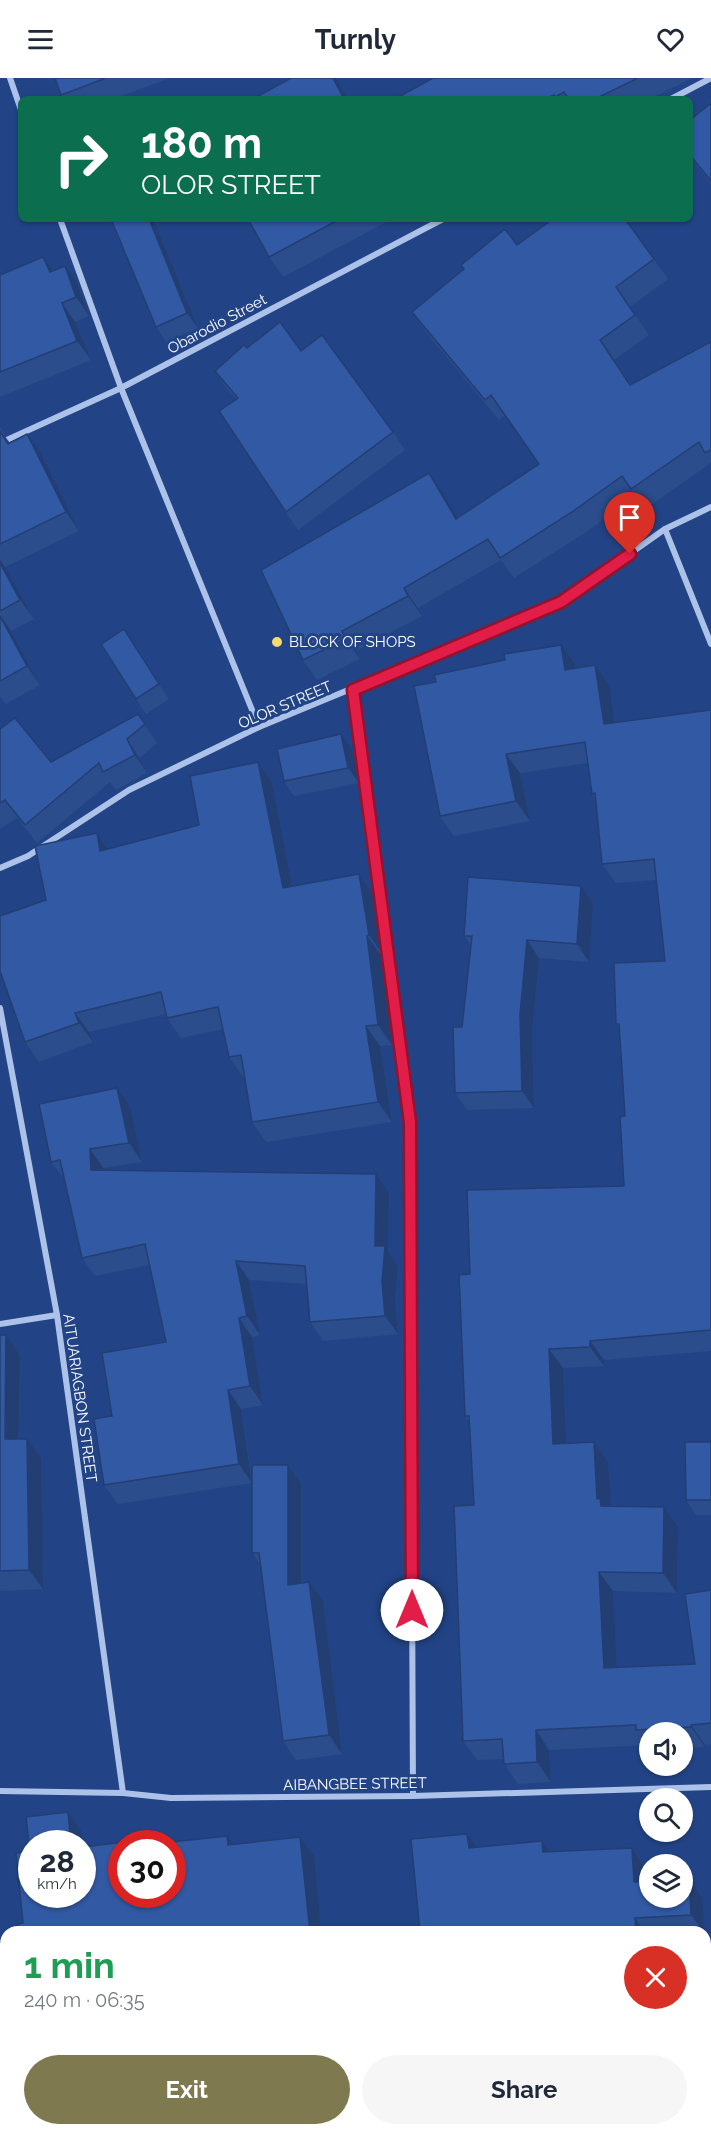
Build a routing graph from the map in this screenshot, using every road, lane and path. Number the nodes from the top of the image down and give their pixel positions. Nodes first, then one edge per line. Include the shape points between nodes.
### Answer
1 (9, 78) edge
2 (711, 78) edge
3 (677, 96) edge
4 (18, 102) edge
5 (61, 222) edge
6 (436, 222) edge
7 (121, 388) junction
8 (0, 443) edge
9 (711, 507) edge
10 (665, 529) junction
11 (711, 644) edge
12 (353, 690) junction
13 (259, 727) junction
14 (0, 868) edge
15 (0, 1008) edge
16 (57, 1315) junction
17 (0, 1324) edge
18 (711, 1787) edge
19 (0, 1791) edge
20 (123, 1793) junction
21 (413, 1796) junction

1 - 4 street
2 - 3 street
5 - 7 street
6 - 7 street, Obarodio Street
7 - 8 street, Obarodio Street
7 - 13 street
9 - 10 street, OLOR STREET
10 - 11 street
10 - 12 street, OLOR STREET via 561,602
12 - 13 street, OLOR STREET
12 - 21 street via 410,1122
13 - 14 street, OLOR STREET via 129,790 28,856
15 - 16 street, AITUARIAGBON STREET
16 - 17 street
16 - 20 street, AITUARIAGBON STREET
18 - 21 street, AIBANGBEE STREET
19 - 20 street, AIBANGBEE STREET
20 - 21 street, AIBANGBEE STREET via 171,1798

